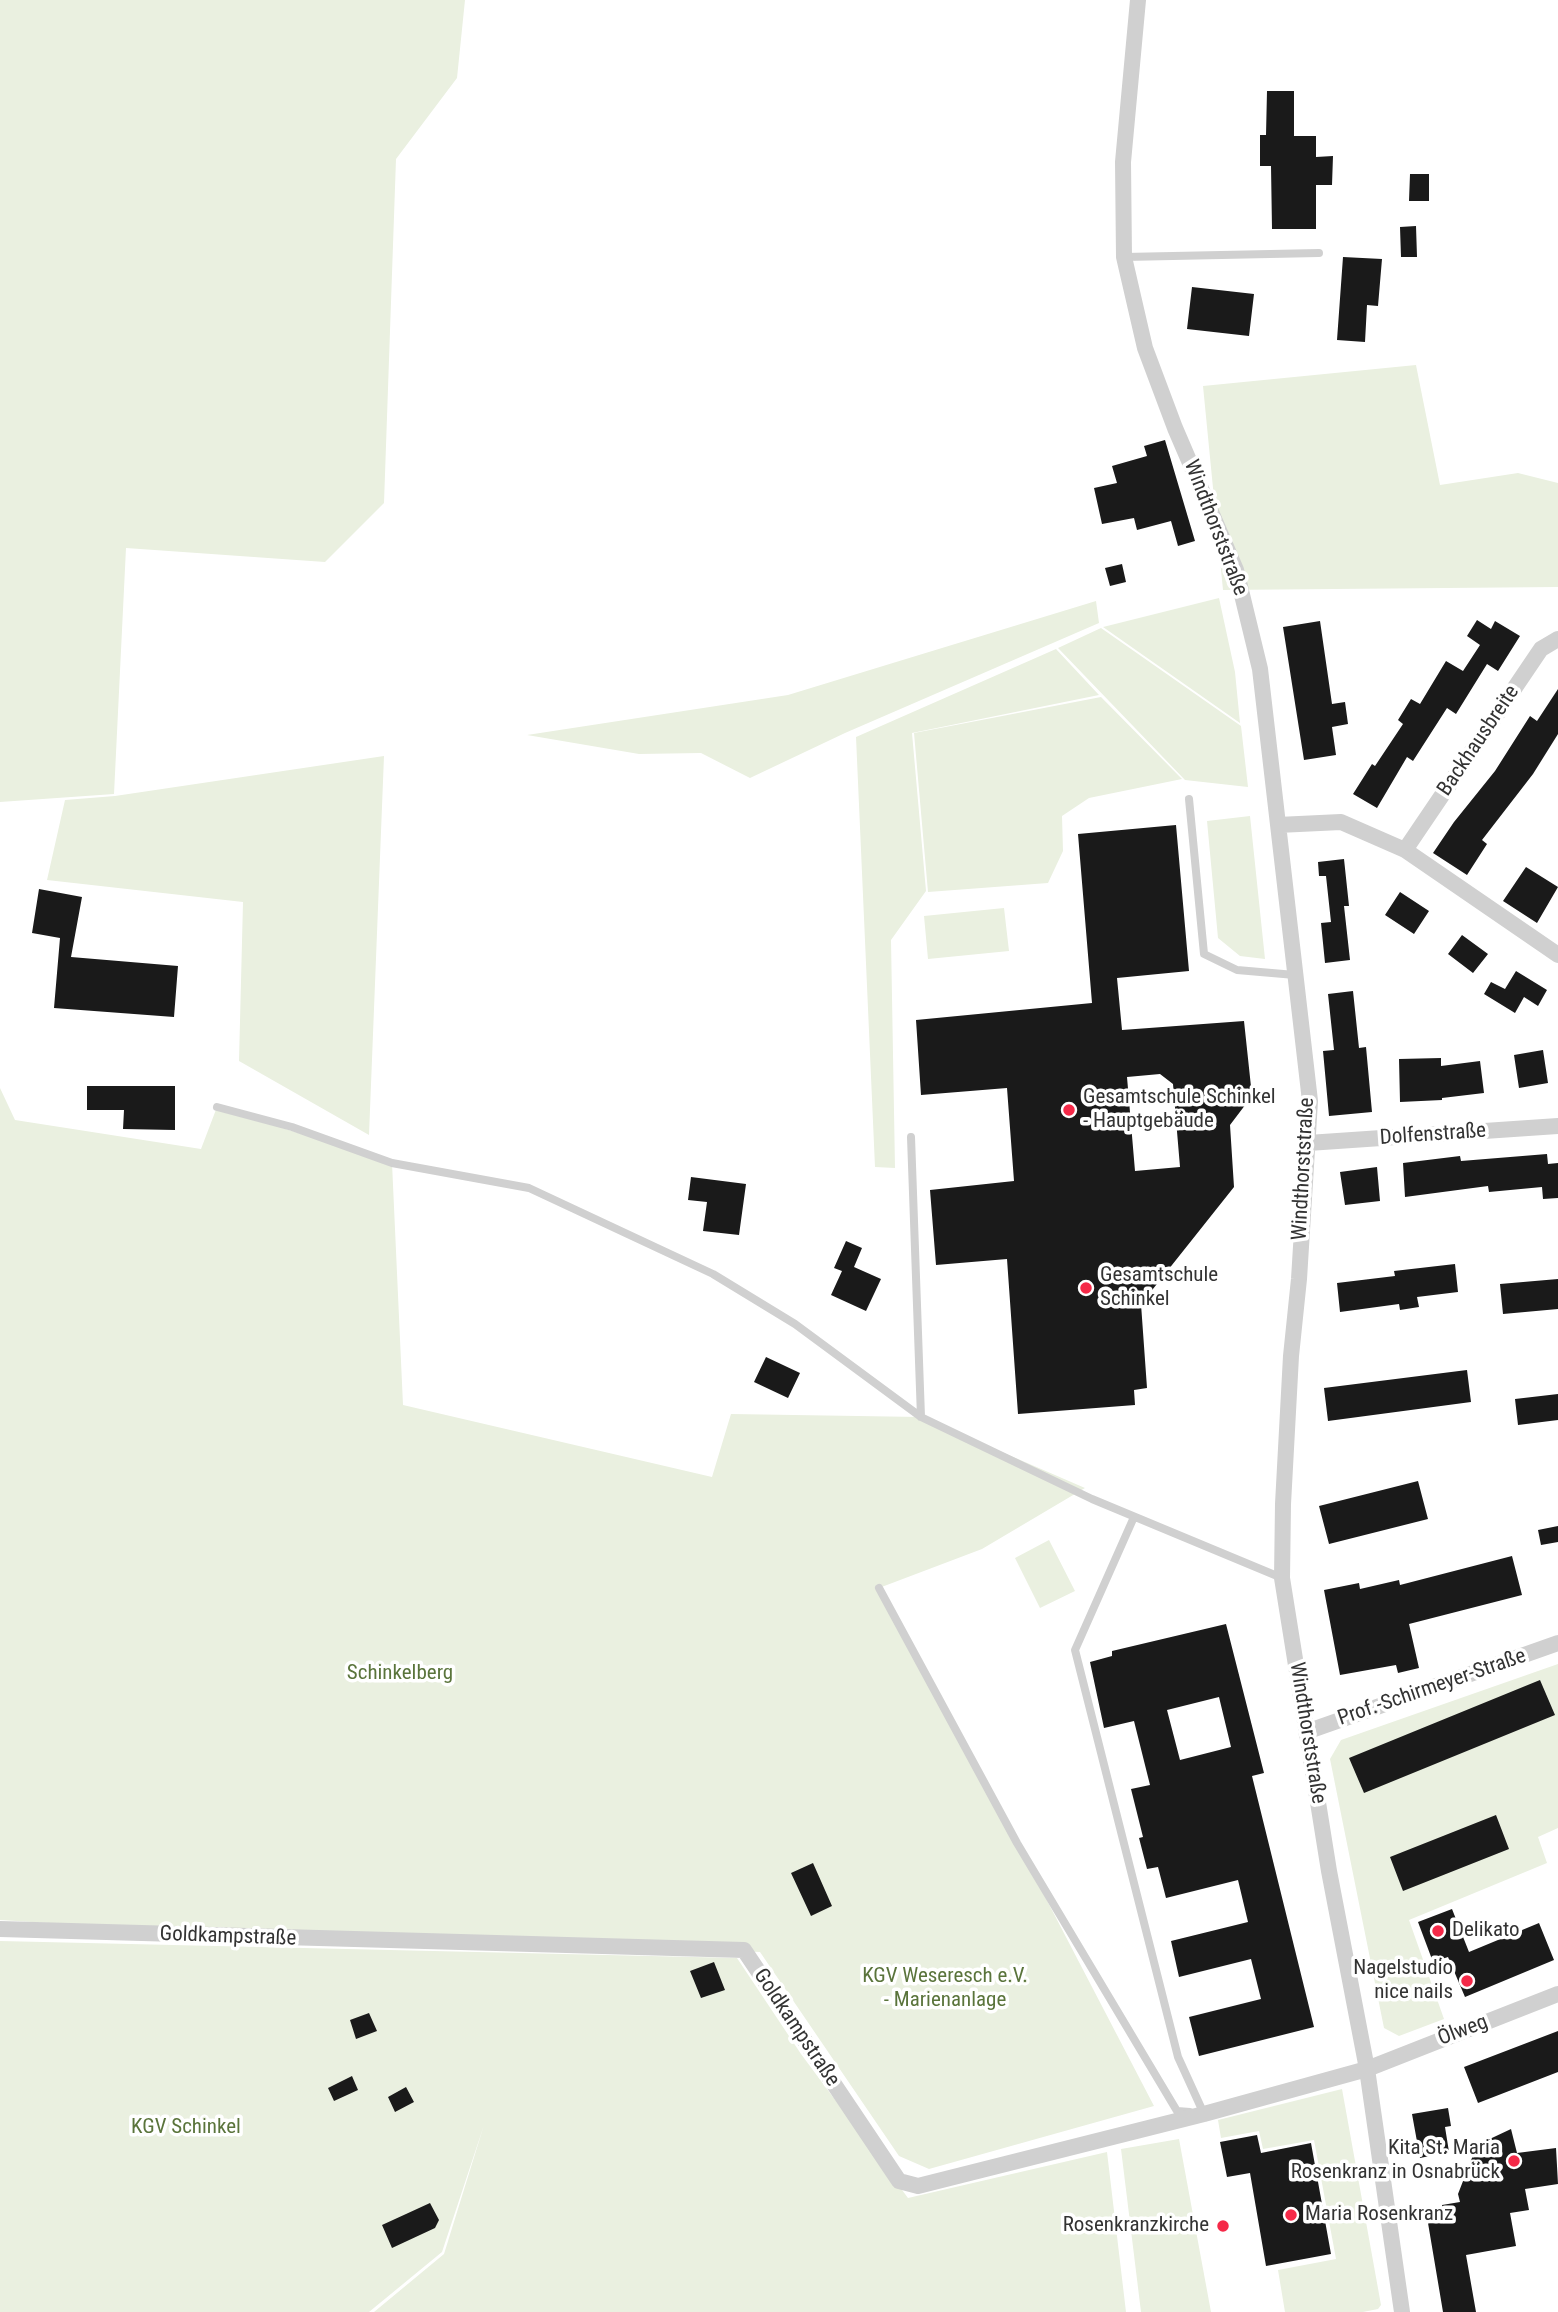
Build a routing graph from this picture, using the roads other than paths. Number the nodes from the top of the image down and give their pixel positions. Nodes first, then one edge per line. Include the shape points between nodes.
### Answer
1 (1138, 0) edge
2 (1319, 253) dead end
3 (1124, 257) junction
4 (1558, 639) edge
5 (1189, 799) dead end
6 (1278, 825) junction
7 (1405, 850) junction
8 (1558, 955) edge
9 (1295, 975) junction
10 (218, 1107) dead end
11 (1558, 1126) edge
12 (911, 1137) dead end
13 (1308, 1143) junction
14 (921, 1417) junction
15 (1134, 1517) junction
16 (1282, 1578) junction
17 (879, 1588) dead end
18 (1558, 1643) edge
19 (1306, 1732) junction
20 (0, 1929) edge
21 (1558, 1994) edge
22 (1367, 2069) junction
23 (1204, 2114) junction
24 (1402, 2312) edge

1 - 3 street, Windthorststraße via 1123,162
2 - 3 lane
3 - 6 street, Windthorststraße via 1144,348 1236,570 1260,669
4 - 7 street, Backhausbreite via 1541,649
5 - 9 lane via 1204,954 1237,970
6 - 7 street via 1341,822
6 - 9 street, Windthorststraße
7 - 8 street
9 - 13 street, Windthorststraße via 1310,1101
10 - 14 lane via 292,1127 392,1163 529,1188 713,1274 795,1324
11 - 13 street, Dolfenstraße
12 - 14 lane
13 - 16 street, Windthorststraße
14 - 15 lane
15 - 16 lane
15 - 23 lane via 1075,1650 1178,2057
16 - 19 street, Windthorststraße
17 - 23 lane via 1017,1843 1177,2111
18 - 19 street, Prof.-Schirmeyer-Straße
19 - 22 street, Windthorststraße
20 - 23 street, Goldkampstraße via 744,1950 899,2181 918,2186
21 - 22 street, Ölweg
22 - 23 street, Goldkampstraße
22 - 24 street, Windthorststraße

